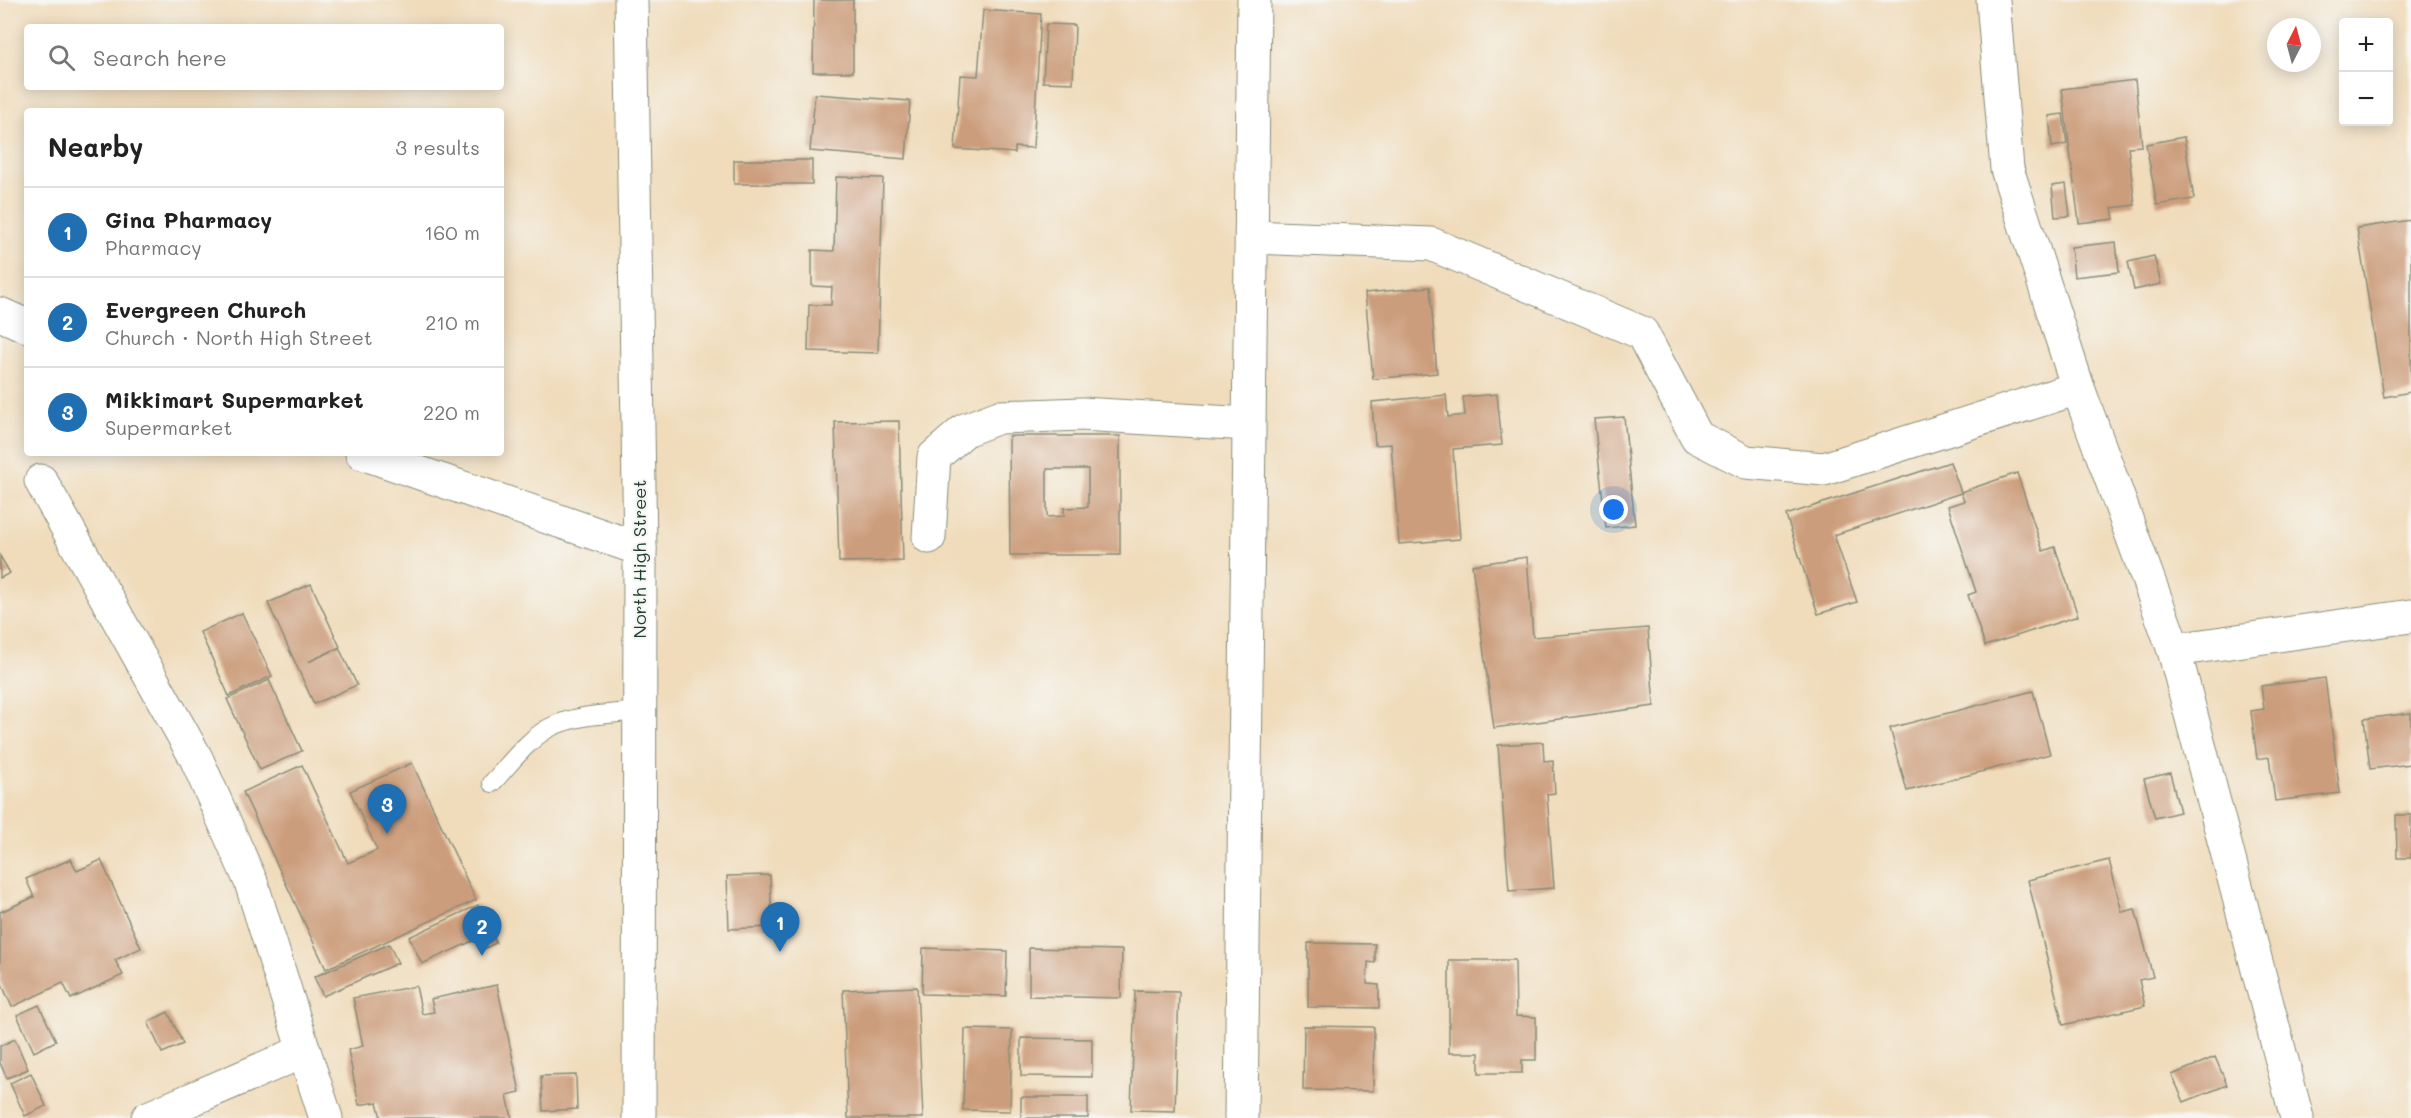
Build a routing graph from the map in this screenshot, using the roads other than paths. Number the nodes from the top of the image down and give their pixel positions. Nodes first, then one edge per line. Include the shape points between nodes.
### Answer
1 (631, 0) edge
2 (1254, 0) edge
3 (1993, 0) edge
4 (1253, 237) junction
5 (0, 314) edge
6 (24, 325) edge
7 (2078, 388) junction
8 (1248, 424) junction
9 (371, 456) edge
10 (41, 482) dead end
11 (928, 537) dead end
12 (640, 549) junction
13 (2411, 616) edge
14 (2174, 650) junction
15 (640, 711) junction
16 (492, 783) dead end
17 (304, 1051) junction
18 (148, 1118) edge
19 (326, 1118) edge
20 (639, 1118) edge
21 (1241, 1118) edge
22 (2297, 1118) edge

1 - 12 main road, North High Street
2 - 4 main road
3 - 7 main road via 2007,169
4 - 7 main road via 1431,244 1642,333 1697,437 1746,462 1824,469
4 - 8 main road
5 - 6 main road
7 - 14 main road
8 - 11 main road via 1082,414 999,417 965,430 934,457
8 - 21 main road
9 - 12 main road
10 - 17 main road via 196,758 250,882
12 - 15 main road, North High Street
13 - 14 main road
14 - 22 main road
15 - 16 lane via 566,720 551,726
15 - 20 main road, North High Street
17 - 18 main road
17 - 19 main road

